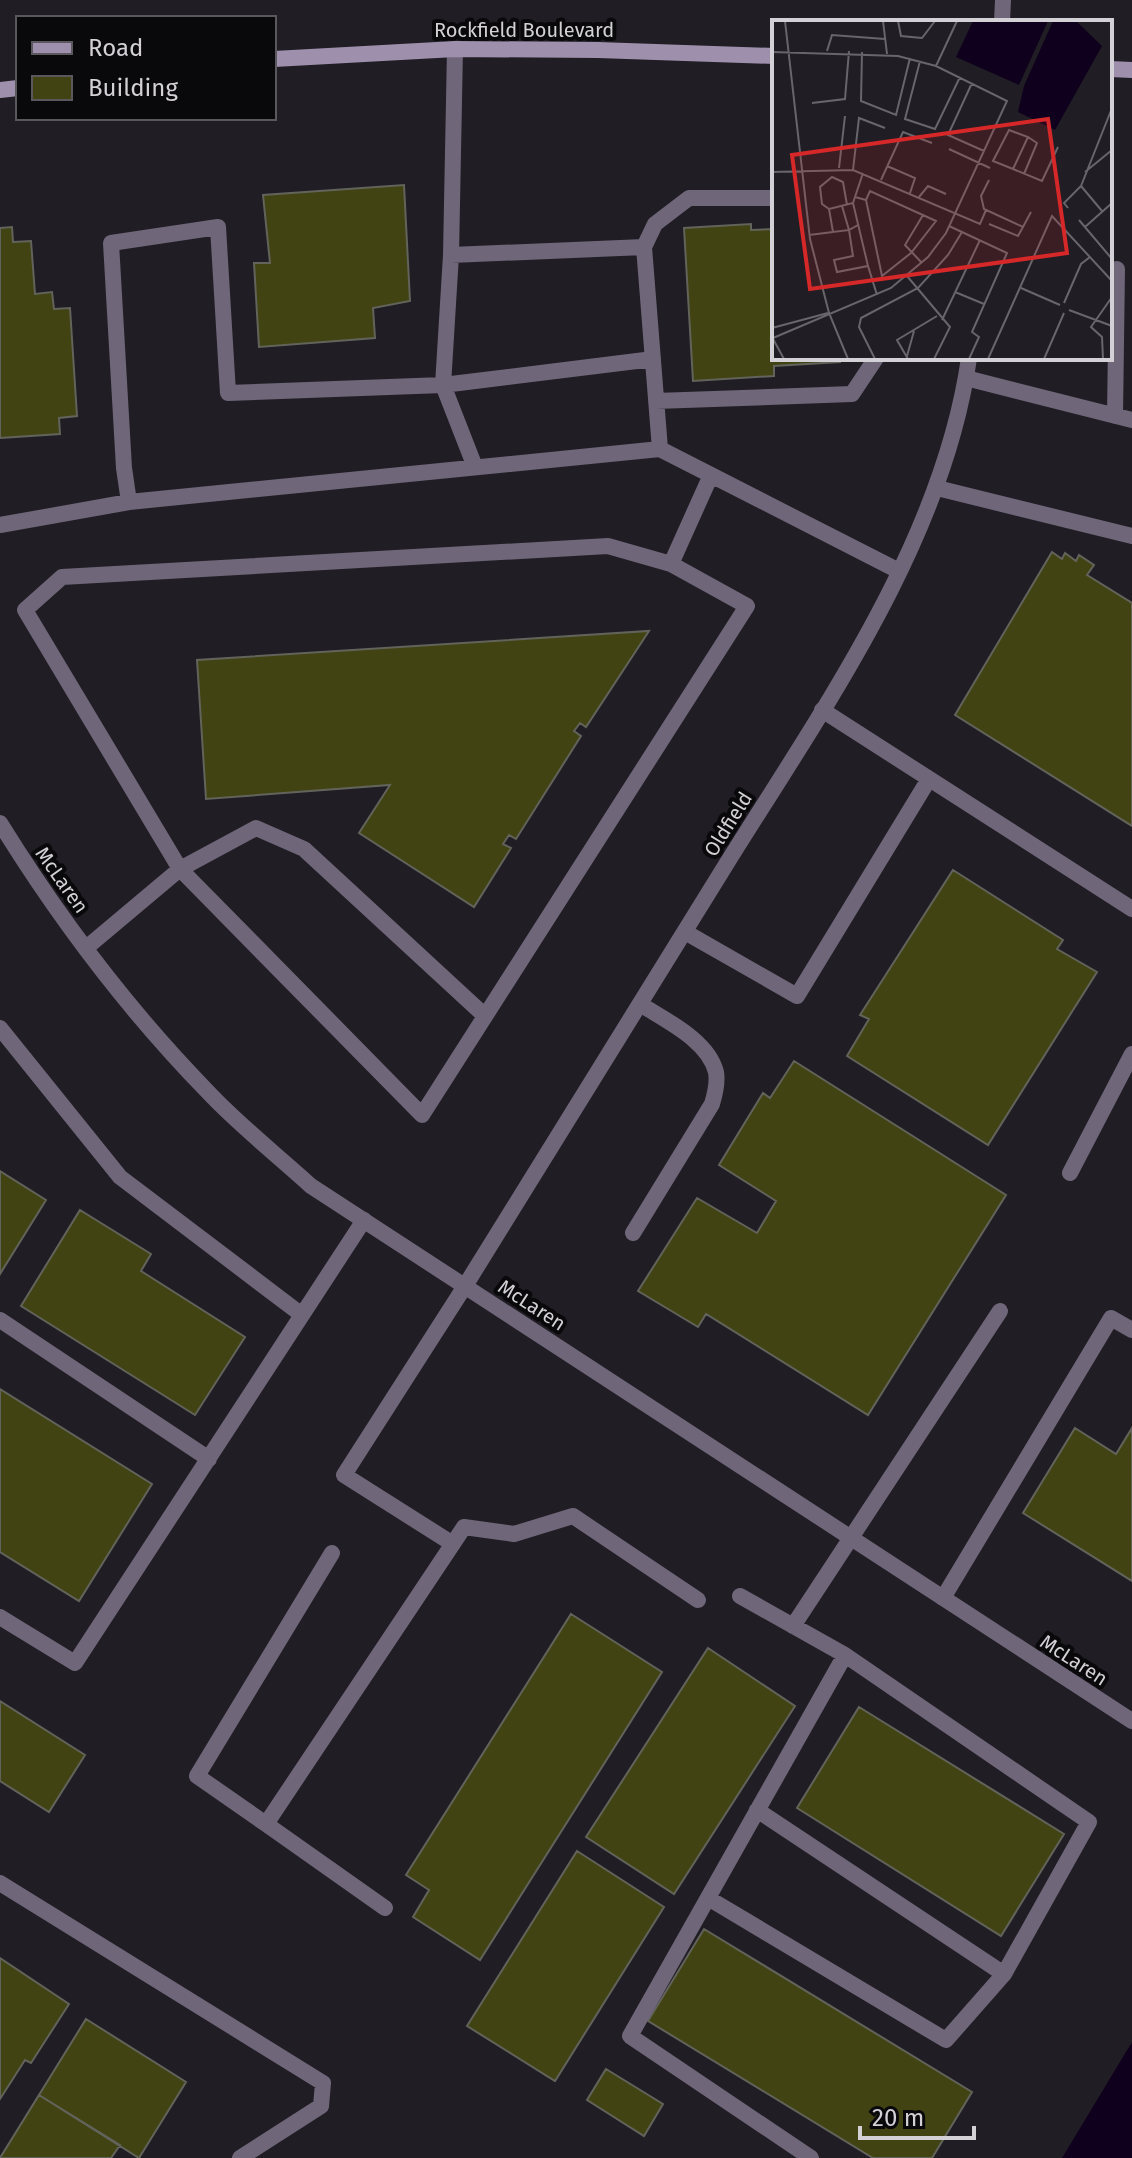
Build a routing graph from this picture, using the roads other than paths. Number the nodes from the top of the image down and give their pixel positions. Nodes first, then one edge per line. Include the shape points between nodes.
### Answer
1 (1003, 0) edge
2 (1002, 20) edge
3 (455, 49) junction
4 (772, 56) edge
5 (276, 59) edge
6 (1112, 69) edge
7 (1132, 70) edge
8 (772, 198) edge
9 (644, 247) junction
10 (451, 255) junction
11 (1117, 269) dead end
12 (653, 359) junction
13 (875, 360) edge
14 (969, 360) edge
15 (966, 378) junction
16 (443, 385) junction
17 (656, 401) junction
18 (1115, 416) junction
19 (1132, 420) edge
20 (660, 449) junction
21 (475, 467) junction
22 (711, 475) junction
23 (937, 488) junction
24 (129, 502) junction
25 (0, 525) edge
26 (1132, 536) edge
27 (671, 564) junction
28 (899, 571) junction
29 (822, 710) junction
30 (929, 779) junction
31 (0, 823) edge
32 (180, 869) junction
33 (1132, 909) edge
34 (685, 932) junction
35 (86, 948) junction
36 (640, 1004) junction
37 (485, 1016) junction
38 (0, 1028) edge
39 (1132, 1054) edge
40 (1070, 1173) dead end
41 (364, 1220) junction
42 (633, 1233) dead end
43 (465, 1286) junction
44 (1000, 1311) dead end
45 (302, 1315) junction
46 (0, 1320) edge
47 (1132, 1330) edge
48 (209, 1459) junction
49 (852, 1538) junction
50 (453, 1544) junction
51 (332, 1553) dead end
52 (740, 1596) dead end
53 (943, 1598) junction
54 (698, 1600) dead end
55 (0, 1617) edge
56 (793, 1626) junction
57 (845, 1655) junction
58 (1132, 1721) edge
59 (757, 1810) junction
60 (266, 1824) junction
61 (0, 1883) edge
62 (708, 1898) junction
63 (385, 1908) dead end
64 (1004, 1974) junction
65 (240, 2158) edge
66 (811, 2158) edge

1 - 2 street
3 - 4 main road, Rockfield Boulevard
3 - 5 main road, Rockfield Boulevard
3 - 10 street
6 - 7 main road
8 - 9 street via 689,198 655,224
9 - 10 street
9 - 12 street
10 - 16 street
11 - 18 street
12 - 16 street
12 - 17 street
13 - 17 street via 852,394
14 - 15 street, Oldfield
15 - 18 street
15 - 23 street, Oldfield
16 - 21 street
16 - 24 street via 228,393 218,227 111,243
17 - 20 street
18 - 19 street
20 - 21 street
20 - 22 street
21 - 24 street
22 - 27 street
22 - 28 street
23 - 26 street
23 - 28 street, Oldfield
24 - 25 street
27 - 32 street via 608,546 62,577 25,610
27 - 37 street via 747,606
28 - 29 street, Oldfield via 870,632
29 - 30 street
29 - 34 street, Oldfield
30 - 33 street
30 - 34 street via 797,996
31 - 35 street, McLaren
32 - 35 street
32 - 37 street via 256,828 304,849
32 - 37 street via 422,1115
34 - 36 street, Oldfield
35 - 41 street, McLaren via 130,1007 209,1094 311,1186
36 - 42 street via 706,1053 717,1087 712,1104
36 - 43 street, Oldfield
38 - 45 street via 120,1177
39 - 40 street
41 - 43 street, McLaren
41 - 45 street
43 - 49 street, McLaren
43 - 50 street, Oldfield via 344,1475
44 - 49 street
45 - 48 street
46 - 48 street
47 - 53 street via 1111,1318
48 - 55 street via 75,1663
49 - 53 street, McLaren
49 - 56 street
50 - 54 street via 464,1527 514,1534 573,1516
50 - 60 street
51 - 60 street via 197,1776
52 - 56 street
53 - 58 street, McLaren
56 - 57 street
57 - 59 street
57 - 64 street via 1089,1822
59 - 62 street
59 - 64 street
60 - 63 street
61 - 65 street via 323,2083 321,2106
62 - 64 street via 946,2040
62 - 66 street via 630,2036

